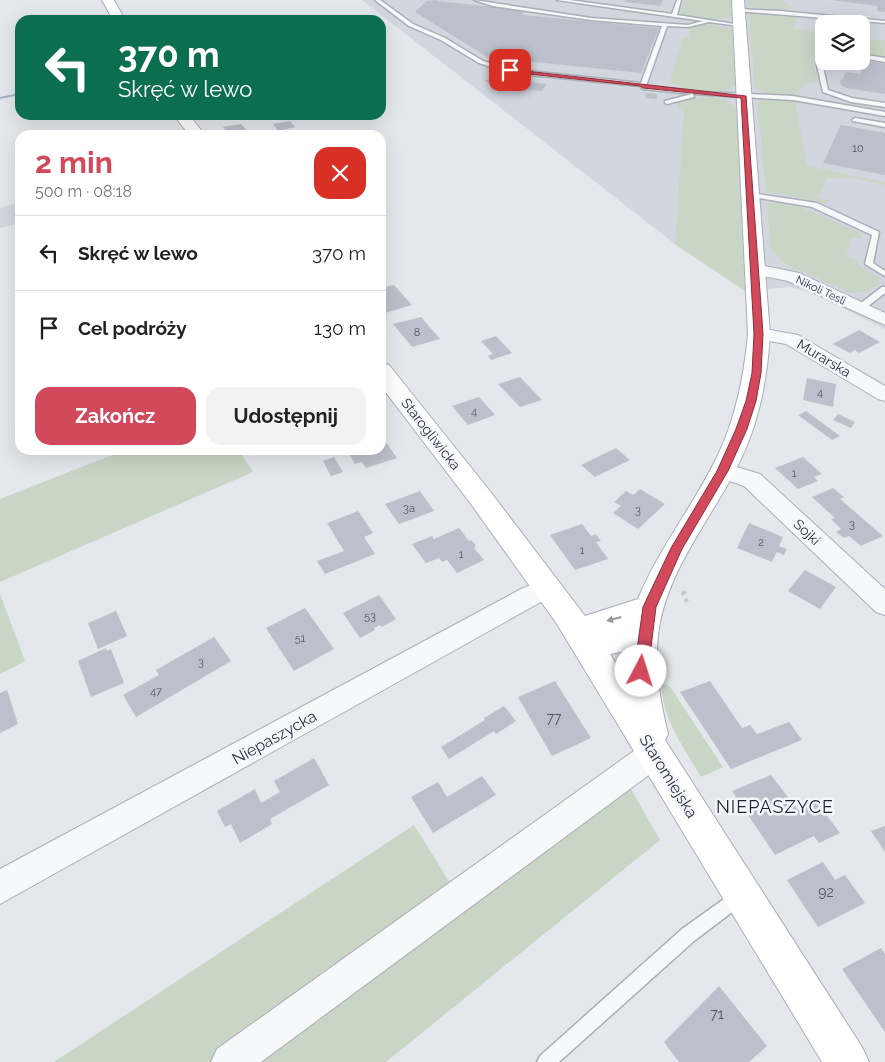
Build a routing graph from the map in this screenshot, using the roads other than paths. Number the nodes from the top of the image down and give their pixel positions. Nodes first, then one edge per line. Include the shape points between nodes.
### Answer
1 (108, 0) edge
2 (377, 0) edge
3 (476, 0) edge
4 (559, 0) edge
5 (679, 0) edge
6 (594, 2) edge
7 (738, 11) edge
8 (116, 15) edge
9 (674, 16) junction
10 (707, 22) junction
11 (885, 22) edge
12 (665, 24) junction
13 (870, 58) edge
14 (885, 60) edge
15 (821, 70) edge
16 (643, 85) junction
17 (704, 94) junction
18 (743, 96) junction
19 (851, 100) junction
20 (667, 102) dead end
21 (885, 105) edge
22 (840, 106) junction
23 (885, 114) edge
24 (185, 120) edge
25 (855, 120) dead end
26 (885, 125) edge
27 (193, 130) edge
28 (750, 195) junction
29 (754, 269) junction
30 (885, 274) edge
31 (885, 289) edge
32 (860, 308) junction
33 (885, 320) edge
34 (759, 334) junction
35 (386, 376) edge
36 (885, 395) edge
37 (723, 471) junction
38 (480, 498) joint
39 (549, 588) junction
40 (885, 605) edge
41 (648, 615) junction
42 (580, 634) junction
43 (655, 753) junction
44 (0, 887) edge
45 (742, 893) junction
46 (230, 1062) edge
47 (546, 1062) edge
48 (847, 1062) edge

1 - 8 street
2 - 16 lane via 411,25 490,66
3 - 12 lane via 591,19
4 - 6 lane
5 - 9 lane
6 - 9 lane
7 - 10 lane
7 - 11 lane
7 - 18 street
9 - 10 lane
10 - 12 lane via 688,26
12 - 16 lane
13 - 14 lane
15 - 19 lane via 825,91
16 - 17 lane
17 - 18 lane
17 - 20 lane
18 - 22 lane via 792,98
18 - 28 street
19 - 21 lane
19 - 22 lane
22 - 23 lane
24 - 27 street
25 - 26 lane
28 - 29 street
28 - 30 lane via 814,205 876,234 869,264
29 - 32 street, Nikoli Tesli via 794,277
29 - 34 street
31 - 32 lane
32 - 33 street, Nikoli Tesli
34 - 36 street, Murarska via 792,339
34 - 37 street via 751,401
35 - 38 street, Starogliwicka
37 - 40 street, Sojki via 752,480
37 - 41 street via 677,548
38 - 39 street, Staromiejska
39 - 42 street, Staromiejska
39 - 44 street, Niepaszycka
41 - 42 street via 635,636 603,643
41 - 43 street via 641,671 642,696
42 - 43 street, Staromiejska
43 - 45 street, Staromiejska
43 - 46 street
45 - 47 lane via 688,935
45 - 48 street, Staromiejska

